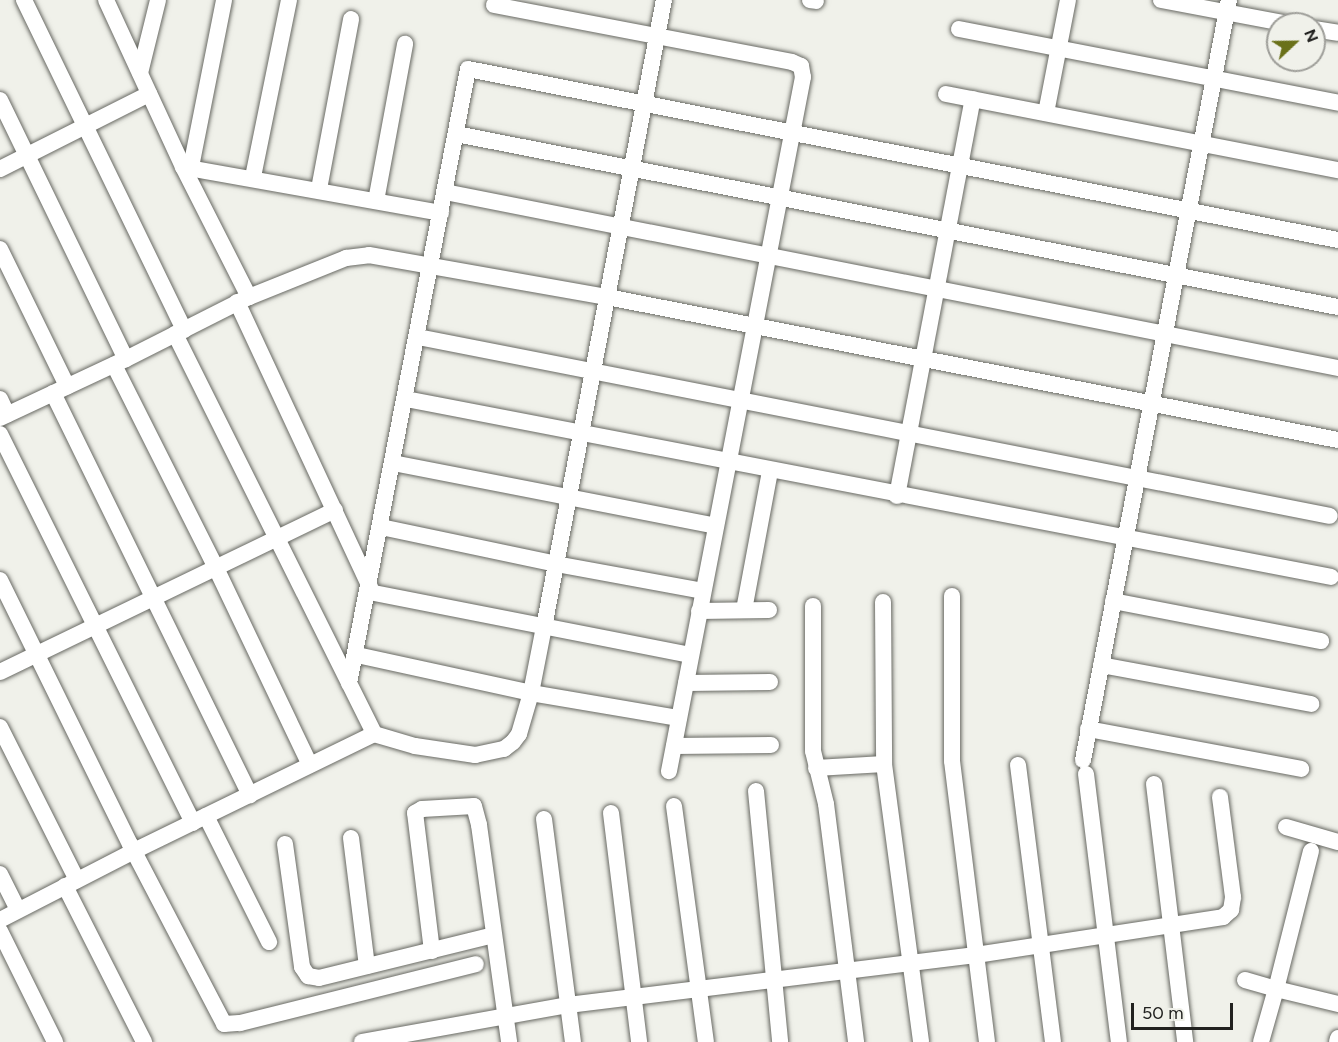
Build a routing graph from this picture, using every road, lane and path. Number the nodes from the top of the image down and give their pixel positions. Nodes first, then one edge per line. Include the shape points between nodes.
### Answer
1 (24, 0) edge
2 (105, 0) edge
3 (158, 0) edge
4 (224, 0) edge
5 (289, 0) edge
6 (664, 0) edge
7 (1068, 0) edge
8 (1161, 0) edge
9 (494, 5) dead end
10 (1228, 6) edge
11 (1266, 17) edge
12 (351, 19) dead end
13 (959, 29) dead end
14 (657, 37) junction
15 (405, 44) dead end
16 (1059, 49) junction
17 (140, 73) junction
18 (1215, 78) junction
19 (149, 94) junction
20 (946, 94) dead end
21 (973, 99) junction
22 (0, 100) edge
23 (1338, 103) edge
24 (644, 104) junction
25 (1046, 113) junction
26 (85, 127) junction
27 (790, 132) junction
28 (456, 134) junction
29 (1202, 143) junction
30 (27, 156) junction
31 (960, 166) junction
32 (187, 167) junction
33 (632, 168) junction
34 (0, 169) edge
35 (1338, 170) edge
36 (253, 177) junction
37 (319, 189) junction
38 (445, 192) junction
39 (778, 197) junction
40 (376, 201) junction
41 (1190, 210) junction
42 (441, 213) junction
43 (620, 227) junction
44 (948, 230) junction
45 (1338, 240) edge
46 (0, 249) edge
47 (767, 256) junction
48 (429, 266) junction
49 (1177, 274) junction
50 (936, 289) junction
51 (607, 297) junction
52 (243, 299) junction
53 (1338, 307) edge
54 (754, 325) junction
55 (179, 332) junction
56 (1166, 333) junction
57 (418, 336) junction
58 (923, 358) junction
59 (120, 362) junction
60 (1338, 368) edge
61 (593, 371) junction
62 (60, 390) junction
63 (406, 399) junction
64 (740, 400) junction
65 (1153, 402) junction
66 (2, 410) edge
67 (909, 433) junction
68 (0, 434) edge
69 (581, 434) junction
70 (1338, 440) edge
71 (728, 462) junction
72 (393, 463) junction
73 (770, 471) junction
74 (1138, 477) junction
75 (897, 496) junction
76 (569, 497) junction
77 (335, 510) junction
78 (1330, 516) dead end
79 (716, 526) junction
80 (381, 527) junction
81 (1126, 536) junction
82 (278, 537) junction
83 (556, 564) junction
84 (216, 568) junction
85 (1331, 577) dead end
86 (0, 580) edge
87 (369, 589) junction
88 (703, 591) junction
89 (952, 596) dead end
90 (154, 598) junction
91 (1113, 601) junction
92 (883, 602) dead end
93 (813, 606) dead end
94 (744, 610) junction
95 (769, 610) dead end
96 (699, 611) junction
97 (95, 627) junction
98 (544, 627) junction
99 (1322, 641) dead end
100 (37, 654) junction
101 (357, 655) junction
102 (691, 655) junction
103 (1101, 665) junction
104 (0, 672) edge
105 (770, 682) dead end
106 (349, 683) junction
107 (686, 683) junction
108 (531, 693) junction
109 (1311, 704) dead end
110 (679, 718) junction
111 (0, 727) edge
112 (1088, 729) junction
113 (374, 734) junction
114 (771, 745) dead end
115 (674, 746) junction
116 (884, 764) junction
117 (310, 765) junction
118 (1018, 765) dead end
119 (816, 768) junction
120 (1301, 769) dead end
121 (669, 771) dead end
122 (1154, 784) dead end
123 (756, 791) dead end
124 (250, 795) junction
125 (1220, 797) dead end
126 (674, 806) dead end
127 (611, 813) dead end
128 (199, 819) junction
129 (544, 819) dead end
130 (1286, 827) dead end
131 (351, 838) dead end
132 (1338, 842) edge
133 (285, 844) dead end
134 (1311, 850) dead end
135 (134, 851) junction
136 (0, 874) edge
137 (71, 883) junction
138 (18, 910) junction
139 (0, 920) edge
140 (1169, 926) junction
141 (0, 931) edge
142 (494, 935) junction
143 (1106, 935) junction
144 (269, 942) dead end
145 (1041, 944) junction
146 (432, 951) junction
147 (976, 955) junction
148 (910, 963) junction
149 (476, 964) dead end
150 (367, 966) junction
151 (847, 971) junction
152 (1245, 980) dead end
153 (773, 981) junction
154 (1276, 989) junction
155 (699, 990) junction
156 (634, 998) junction
157 (1338, 1004) edge
158 (568, 1005) junction
159 (505, 1015) junction
160 (442, 1034) edge
161 (1338, 1038) edge
162 (371, 1041) edge
163 (55, 1042) edge
164 (144, 1042) edge
165 (509, 1042) edge
166 (573, 1042) edge
167 (639, 1042) edge
168 (706, 1042) edge
169 (780, 1042) edge
170 (856, 1042) edge
171 (921, 1042) edge
172 (987, 1042) edge
173 (1053, 1042) edge
174 (1119, 1042) edge
175 (1185, 1042) edge
176 (1261, 1042) edge
177 (1337, 1042) edge

1 - 26 street
2 - 17 street
3 - 17 street
4 - 32 street
5 - 36 street
6 - 14 street
7 - 16 street
8 - 10 street
9 - 14 street
10 - 11 street
10 - 18 street
12 - 37 street
13 - 16 street
14 - 24 street
14 - 27 street via 801,66 803,77
15 - 40 street
16 - 18 street
16 - 25 street
17 - 19 street
18 - 23 street
18 - 29 street
19 - 26 street
19 - 32 street
20 - 21 street
21 - 25 street
21 - 31 street
22 - 30 street
24 - 27 street
24 - 28 street via 468,69
24 - 33 street
25 - 29 street
26 - 30 street
26 - 55 street
27 - 31 street
27 - 39 street
28 - 33 street
28 - 38 street
29 - 35 street
29 - 41 street
30 - 34 street
30 - 59 street
31 - 41 street
31 - 44 street
32 - 36 street
32 - 52 street
33 - 39 street
33 - 43 street
36 - 37 street
37 - 40 street
38 - 42 street
38 - 43 street
39 - 44 street
39 - 47 street
40 - 42 street
41 - 45 street
41 - 49 street
42 - 48 street
43 - 47 street
43 - 51 street
44 - 49 street
44 - 50 street
46 - 62 street
47 - 50 street
47 - 54 street
48 - 51 street
48 - 52 street via 369,255 346,258
48 - 57 street
49 - 53 street
49 - 56 street
50 - 56 street
50 - 58 street
51 - 54 street
51 - 61 street
52 - 55 street
52 - 77 street
54 - 58 street
54 - 64 street
55 - 59 street
55 - 82 street
56 - 60 street
56 - 65 street
57 - 61 street
57 - 63 street
58 - 65 street
58 - 67 street
59 - 62 street
59 - 84 street
61 - 64 street
61 - 69 street
62 - 66 street
62 - 90 street
63 - 69 street
63 - 72 street
64 - 67 street
64 - 71 street
65 - 70 street
65 - 74 street
67 - 74 street
67 - 75 street
68 - 97 street
69 - 71 street
69 - 76 street
71 - 73 street
71 - 79 street
72 - 76 street
72 - 80 street
73 - 75 street
73 - 94 street
74 - 78 street
74 - 81 street
75 - 81 street
76 - 79 street
76 - 83 street
77 - 82 street
77 - 87 street
79 - 88 street
80 - 83 street
80 - 87 street
81 - 85 street
81 - 91 street
82 - 84 street
82 - 106 street
83 - 88 street
83 - 98 street
84 - 90 street
84 - 117 street
86 - 100 street
87 - 98 street
87 - 101 street
88 - 96 street
89 - 147 street via 952,761
90 - 97 street
90 - 124 street
91 - 99 street
91 - 103 street
92 - 116 street
93 - 119 street
94 - 95 street
94 - 96 street
96 - 102 street
97 - 100 street
97 - 128 street
98 - 102 street
98 - 108 street
100 - 104 street
100 - 135 street
101 - 106 street
101 - 108 street
102 - 107 street
103 - 109 street
103 - 112 street
105 - 107 street
106 - 113 street
107 - 110 street
108 - 110 street
108 - 113 street via 519,734 495,752 465,754
110 - 115 street
111 - 137 street
112 - 120 street
112 - 143 street via 1084,767
113 - 117 street
114 - 115 street
115 - 121 street
116 - 119 street
116 - 148 street
117 - 124 street
118 - 145 street
119 - 151 street via 824,790
122 - 140 street
123 - 153 street
124 - 128 street
125 - 140 street via 1233,904 1223,916
126 - 155 street
127 - 156 street
128 - 135 street
128 - 144 street
129 - 158 street
130 - 132 street
131 - 150 street
133 - 150 street via 305,974 319,978
134 - 154 street
135 - 137 street
135 - 149 street via 220,1021 227,1026
136 - 138 street
137 - 138 street
137 - 164 street
138 - 139 street
140 - 143 street
140 - 175 street
141 - 163 street
142 - 146 street
142 - 146 street via 477,810 469,805 422,809 415,813 415,818
142 - 159 street
143 - 145 street
143 - 174 street
145 - 147 street
145 - 173 street
146 - 150 street
147 - 148 street
147 - 172 street
148 - 151 street
148 - 171 street
151 - 153 street
151 - 170 street
152 - 154 street
153 - 155 street
153 - 169 street
154 - 157 street
154 - 176 street
155 - 156 street
155 - 168 street
156 - 158 street
156 - 167 street
158 - 159 street
158 - 166 street
159 - 160 street
159 - 165 street
160 - 162 street
161 - 177 street

